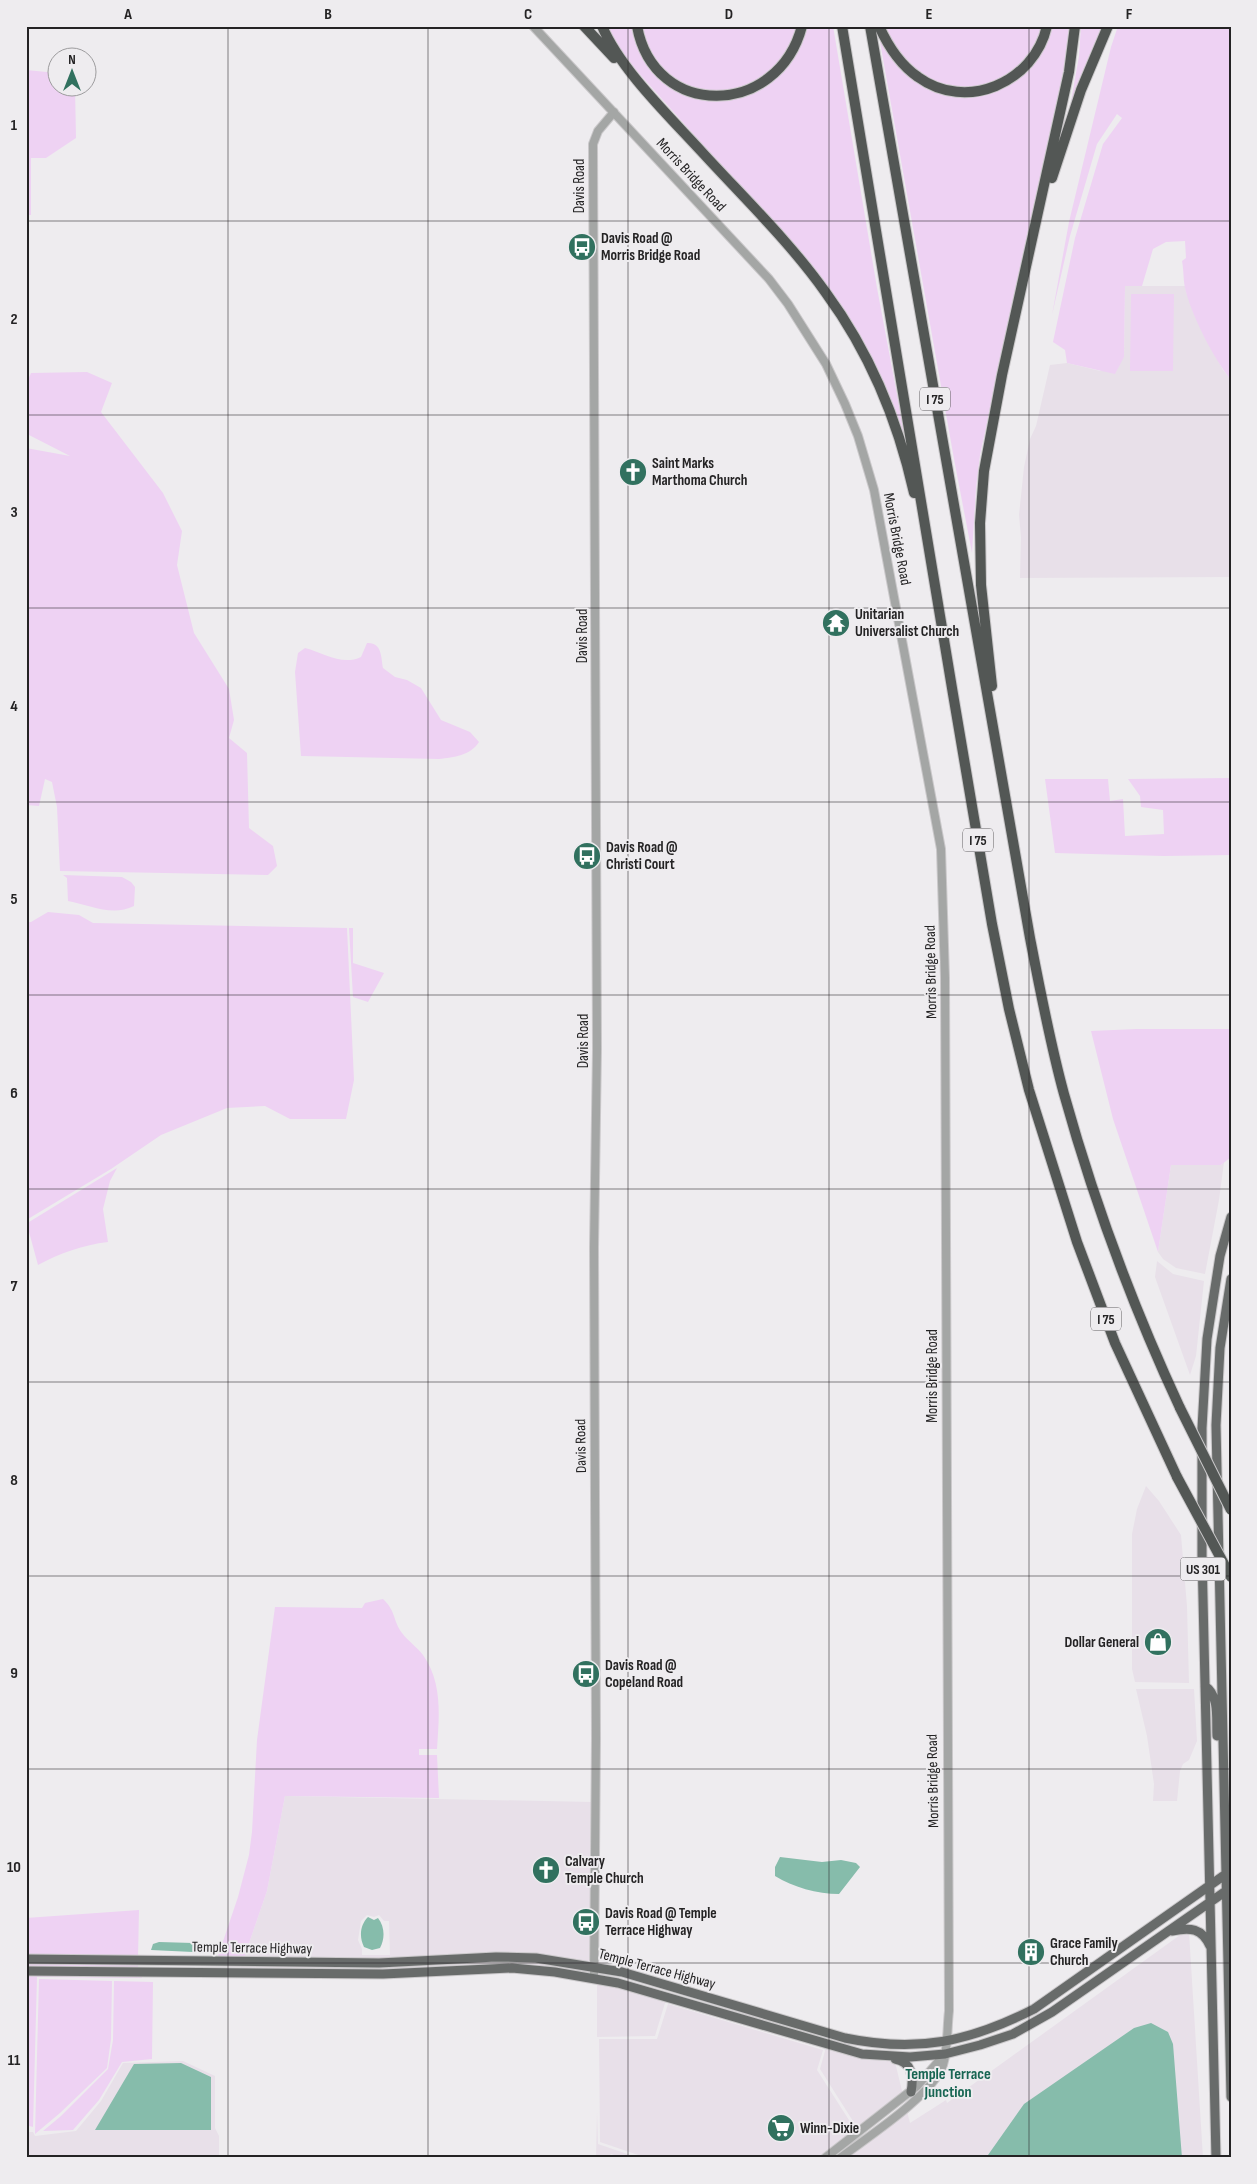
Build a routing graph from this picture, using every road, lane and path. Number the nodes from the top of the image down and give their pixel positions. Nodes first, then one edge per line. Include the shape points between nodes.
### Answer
1 (534, 26) edge
2 (584, 26) edge
3 (602, 26) edge
4 (637, 26) edge
5 (802, 26) edge
6 (842, 26) edge
7 (870, 26) edge
8 (879, 26) edge
9 (1047, 26) edge
10 (1074, 26) edge
11 (1108, 26) edge
12 (644, 87) junction
13 (614, 112) junction
14 (1036, 226) junction
15 (936, 589) junction
16 (1001, 771) junction
17 (1231, 1217) edge
18 (1231, 1279) edge
19 (1231, 1510) edge
20 (1231, 1577) edge
21 (1205, 1686) junction
22 (1224, 1798) junction
23 (1228, 1840) edge
24 (1228, 1872) edge
25 (1210, 1886) junction
26 (1229, 1890) edge
27 (1210, 1902) junction
28 (1167, 1932) junction
29 (1211, 1948) junction
30 (26, 1959) edge
31 (141, 1960) junction
32 (594, 1966) junction
33 (26, 1971) edge
34 (141, 1973) junction
35 (594, 1977) junction
36 (946, 2042) junction
37 (862, 2054) junction
38 (945, 2054) junction
39 (911, 2092) junction
40 (1231, 2097) edge
41 (825, 2158) edge
42 (840, 2158) edge
43 (1216, 2158) edge

1 - 13 street, Morris Bridge Road
2 - 12 highway
3 - 12 highway via 616,52
4 - 5 highway via 646,53 662,74 683,88 718,96 748,90 772,77 791,54
6 - 15 highway, I 75
7 - 16 highway, I 75
8 - 9 highway via 896,57 918,77 938,88 966,92 995,87 1018,74 1034,58
10 - 14 highway via 1070,72
11 - 14 highway via 1081,90
12 - 15 highway via 801,261 857,340 879,383 900,440
13 - 32 street, Davis Road via 598,131 592,162 597,1030
13 - 36 street, Morris Bridge Road via 769,279 809,334 845,404 874,490 941,849 945,978 949,1968
14 - 16 highway via 992,423 982,497 981,585
15 - 20 highway, I 75, bridge via 997,949 1029,1090 1061,1198 1127,1371 1177,1477
16 - 19 highway, I 75, bridge via 1030,938 1064,1094 1113,1247 1135,1304 1180,1408
17 - 21 main road, US 301 via 1220,1256 1204,1371
18 - 22 main road, US 301 via 1220,1348 1216,1420
21 - 22 main road via 1215,1700
21 - 25 main road, US 301
22 - 23 main road, US 301
23 - 24 main road, US 301
24 - 25 main road, Temple Terrace Highway
24 - 26 main road, US 301
25 - 27 main road, US 301
25 - 36 main road, Temple Terrace Highway via 1034,2009 991,2029
26 - 27 main road, Temple Terrace Highway
26 - 40 main road, US 301
27 - 28 main road, Temple Terrace Highway
27 - 29 main road, US 301
28 - 29 main road via 1194,1929 1206,1937
28 - 38 main road, Temple Terrace Highway via 1059,2007 1013,2034
29 - 43 main road, US 301
30 - 31 main road, Temple Terrace Highway
31 - 32 main road, Temple Terrace Highway via 379,1963 496,1957 536,1958
31 - 34 main road
32 - 35 street, Davis Road
32 - 36 main road, Temple Terrace Highway via 653,1980 845,2038 901,2046
33 - 34 main road, Temple Terrace Highway
34 - 35 main road, Temple Terrace Highway via 383,1974 512,1968
35 - 37 main road, Temple Terrace Highway
36 - 38 street, Morris Bridge Road
37 - 38 main road, Temple Terrace Highway via 910,2057
37 - 39 main road via 904,2062 912,2074
38 - 39 street
38 - 42 street via 942,2066 921,2094
39 - 41 street

